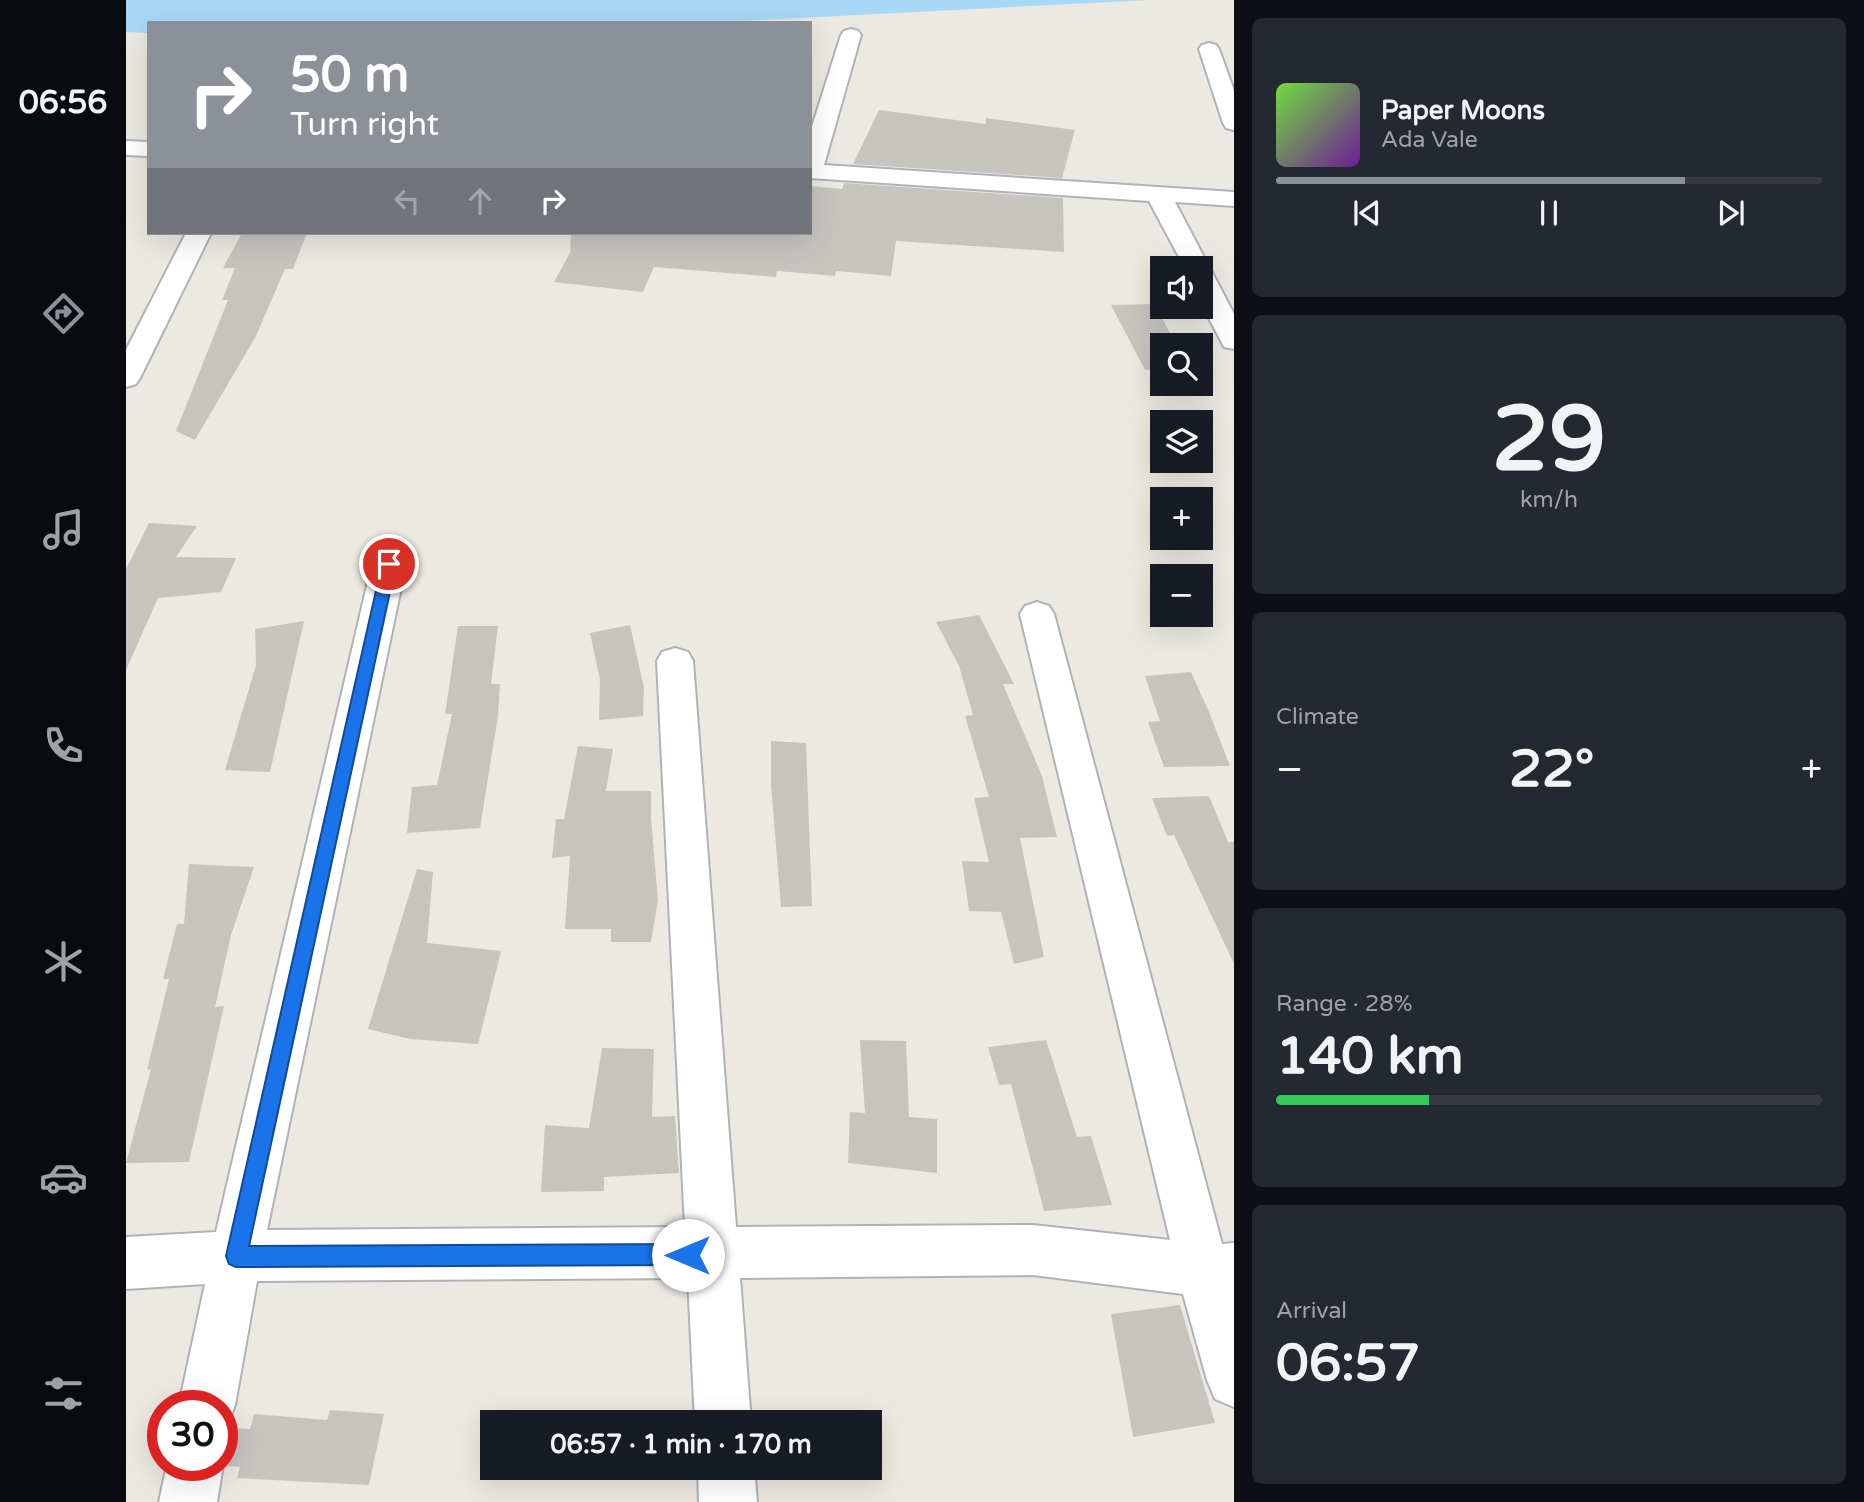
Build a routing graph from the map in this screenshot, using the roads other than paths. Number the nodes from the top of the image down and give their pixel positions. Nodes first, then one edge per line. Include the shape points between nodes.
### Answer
1 (851, 35) dead end
2 (1209, 49) dead end
3 (1234, 123) edge
4 (126, 148) edge
5 (147, 149) edge
6 (812, 164) edge
7 (812, 171) edge
8 (1158, 194) junction
9 (1234, 200) edge
10 (197, 235) edge
11 (1192, 256) edge
12 (1213, 299) edge
13 (1234, 341) edge
14 (126, 377) edge
15 (389, 564) dead end
16 (1037, 614) dead end
17 (675, 661) dead end
18 (715, 1254) junction
19 (236, 1256) junction
20 (126, 1263) edge
21 (1219, 1269) edge
22 (1234, 1380) edge
23 (210, 1390) edge
24 (722, 1410) edge
25 (726, 1480) edge
26 (192, 1481) edge
27 (188, 1502) edge
28 (727, 1502) edge

1 - 6 street
2 - 3 street
4 - 5 street
7 - 8 street
8 - 9 street
8 - 11 street
10 - 14 street
12 - 13 street
15 - 19 street
16 - 21 street
17 - 18 street
18 - 19 street
18 - 21 street via 1034,1250
18 - 24 street
19 - 20 street
19 - 23 street
21 - 22 street
25 - 28 street
26 - 27 street

